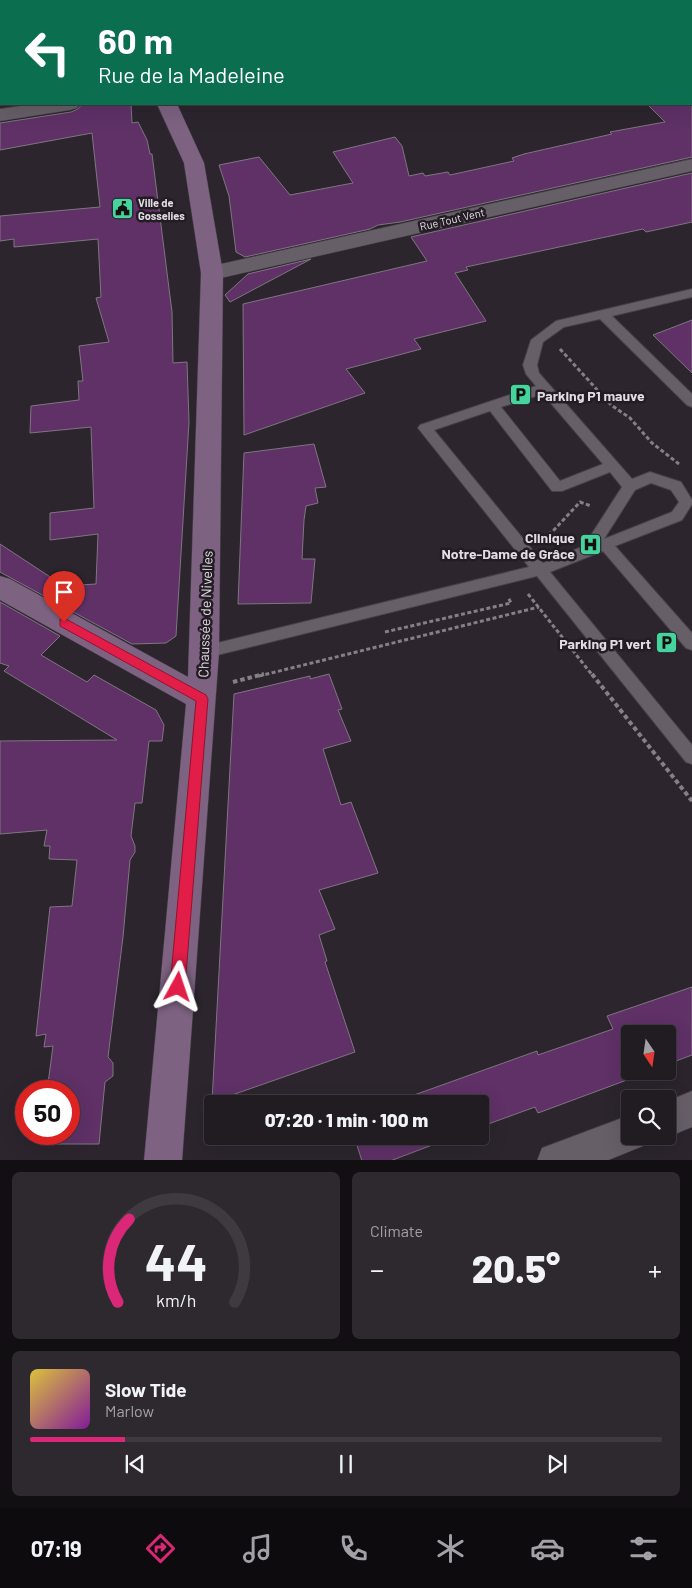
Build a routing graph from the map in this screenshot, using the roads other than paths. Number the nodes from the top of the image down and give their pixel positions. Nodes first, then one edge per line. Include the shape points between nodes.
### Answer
1 (64, 105) edge
2 (166, 105) edge
3 (0, 116) edge
4 (692, 165) edge
5 (212, 273) junction
6 (692, 293) edge
7 (603, 314) junction
8 (545, 388) junction
9 (692, 402) edge
10 (492, 405) junction
11 (613, 466) junction
12 (630, 486) junction
13 (605, 544) junction
14 (590, 550) junction
15 (539, 570) junction
16 (0, 587) edge
17 (692, 644) edge
18 (206, 652) junction
19 (202, 699) junction
20 (692, 757) edge
21 (692, 1110) edge
22 (676, 1116) edge
23 (621, 1137) edge
24 (572, 1158) edge
25 (163, 1160) edge

1 - 3 street
2 - 5 main road, Chaussée de Nivelles via 194,163
4 - 5 street, Rue Tout Vent
5 - 18 main road, Chaussée de Nivelles
6 - 7 lane
7 - 8 lane via 560,324 537,340 530,365
7 - 9 lane
8 - 10 lane
8 - 11 lane
10 - 11 lane via 557,487
10 - 15 lane via 425,428
11 - 12 lane
12 - 13 lane via 650,477 676,486 686,502 677,516
12 - 14 lane
13 - 14 lane
13 - 17 lane
14 - 15 lane
15 - 18 lane
15 - 20 lane
16 - 19 main road
18 - 19 main road, Chaussée de Nivelles
19 - 25 main road, Chaussée de Nivelles
21 - 22 street
23 - 24 street

